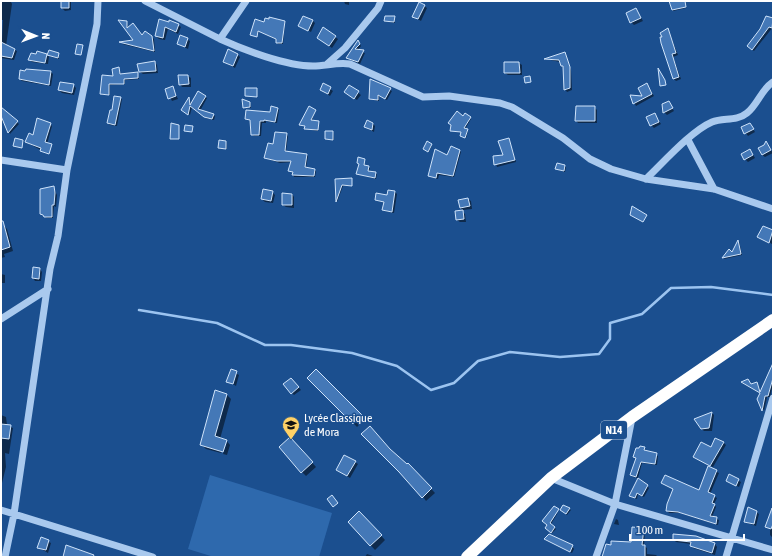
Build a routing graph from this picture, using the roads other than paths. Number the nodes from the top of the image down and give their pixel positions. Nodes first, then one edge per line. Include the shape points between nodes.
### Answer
1 (98, 1) edge
2 (145, 1) edge
3 (246, 1) edge
4 (381, 1) edge
5 (220, 39) junction
6 (327, 64) junction
7 (773, 82) edge
8 (688, 140) junction
9 (1, 160) edge
10 (67, 170) junction
11 (646, 179) junction
12 (714, 189) junction
13 (773, 209) edge
14 (48, 289) junction
15 (1, 319) edge
16 (773, 320) edge
17 (773, 398) edge
18 (632, 417) junction
19 (550, 478) junction
20 (615, 504) junction
21 (1, 510) edge
22 (14, 514) junction
23 (732, 537) junction
24 (773, 550) edge
25 (133, 554) edge
26 (5, 557) edge
27 (153, 557) edge
28 (467, 557) edge
29 (596, 557) edge
30 (726, 557) edge

1 - 10 street via 97,24
2 - 5 street
3 - 5 street
4 - 6 street via 346,48
5 - 6 street via 242,49 293,63 313,66
6 - 11 street via 339,62 358,66 423,97 449,96 512,107 563,138 590,159 611,169
7 - 8 street via 766,87 748,112 737,119 713,122
8 - 11 street
8 - 12 street
9 - 10 street
10 - 14 street
11 - 12 street
12 - 13 street
14 - 15 street
14 - 22 street
16 - 18 highway, N14
17 - 23 street
18 - 19 highway, N14
18 - 20 street
19 - 20 street
19 - 28 highway, N14
20 - 23 street
20 - 29 street
21 - 22 street
22 - 25 street
22 - 26 street
23 - 24 street
23 - 30 street
25 - 27 street

